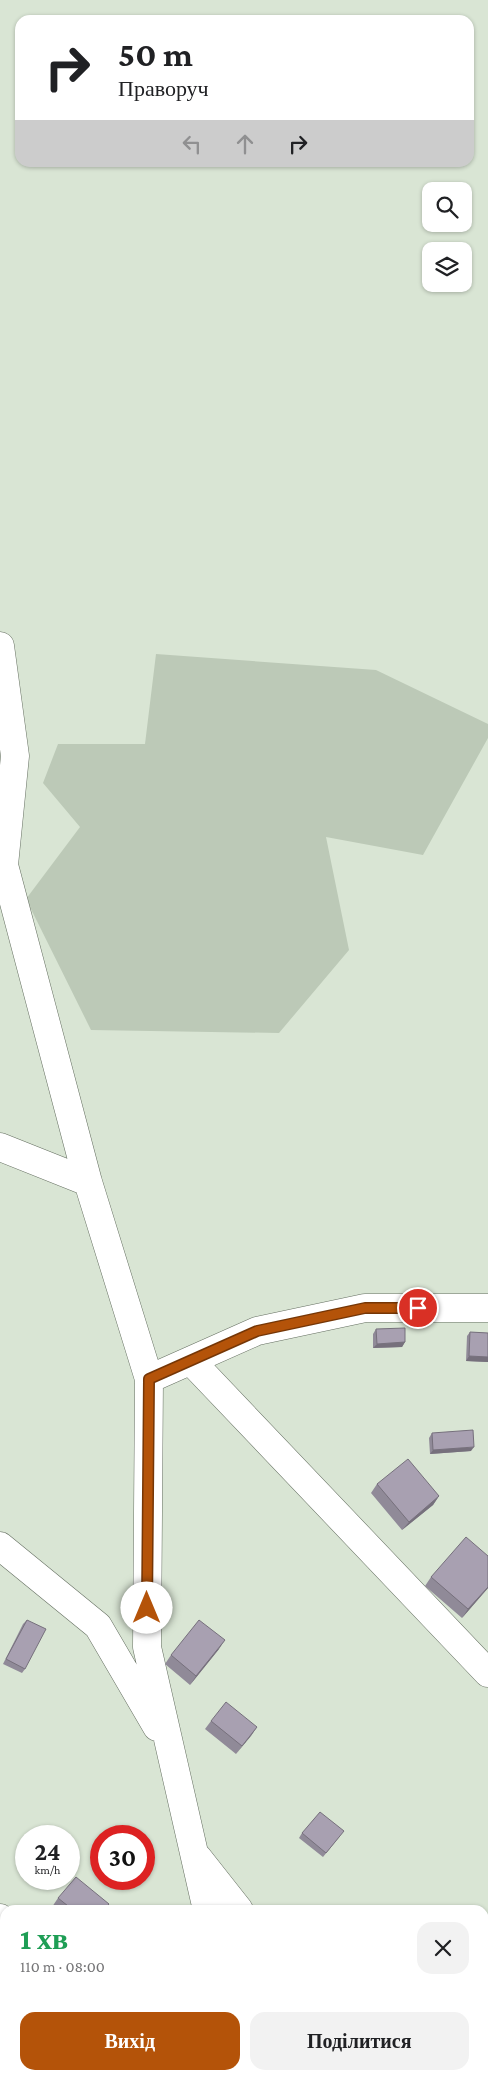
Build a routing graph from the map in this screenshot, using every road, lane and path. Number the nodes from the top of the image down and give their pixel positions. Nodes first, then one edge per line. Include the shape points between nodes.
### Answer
1 (0, 646) edge
2 (0, 1147) edge
3 (88, 1182) junction
4 (488, 1308) edge
5 (191, 1361) junction
6 (149, 1379) junction
7 (0, 1546) edge
8 (488, 1673) edge
9 (170, 1749) junction
10 (193, 1852) junction
11 (206, 1905) edge
12 (235, 1905) edge

1 - 3 street via 15,756 4,866
2 - 3 street
3 - 6 street
4 - 5 street via 365,1308 257,1331
5 - 6 street
5 - 8 street
6 - 9 street via 147,1646
7 - 9 street via 98,1626
9 - 10 street
10 - 11 street
10 - 12 street

